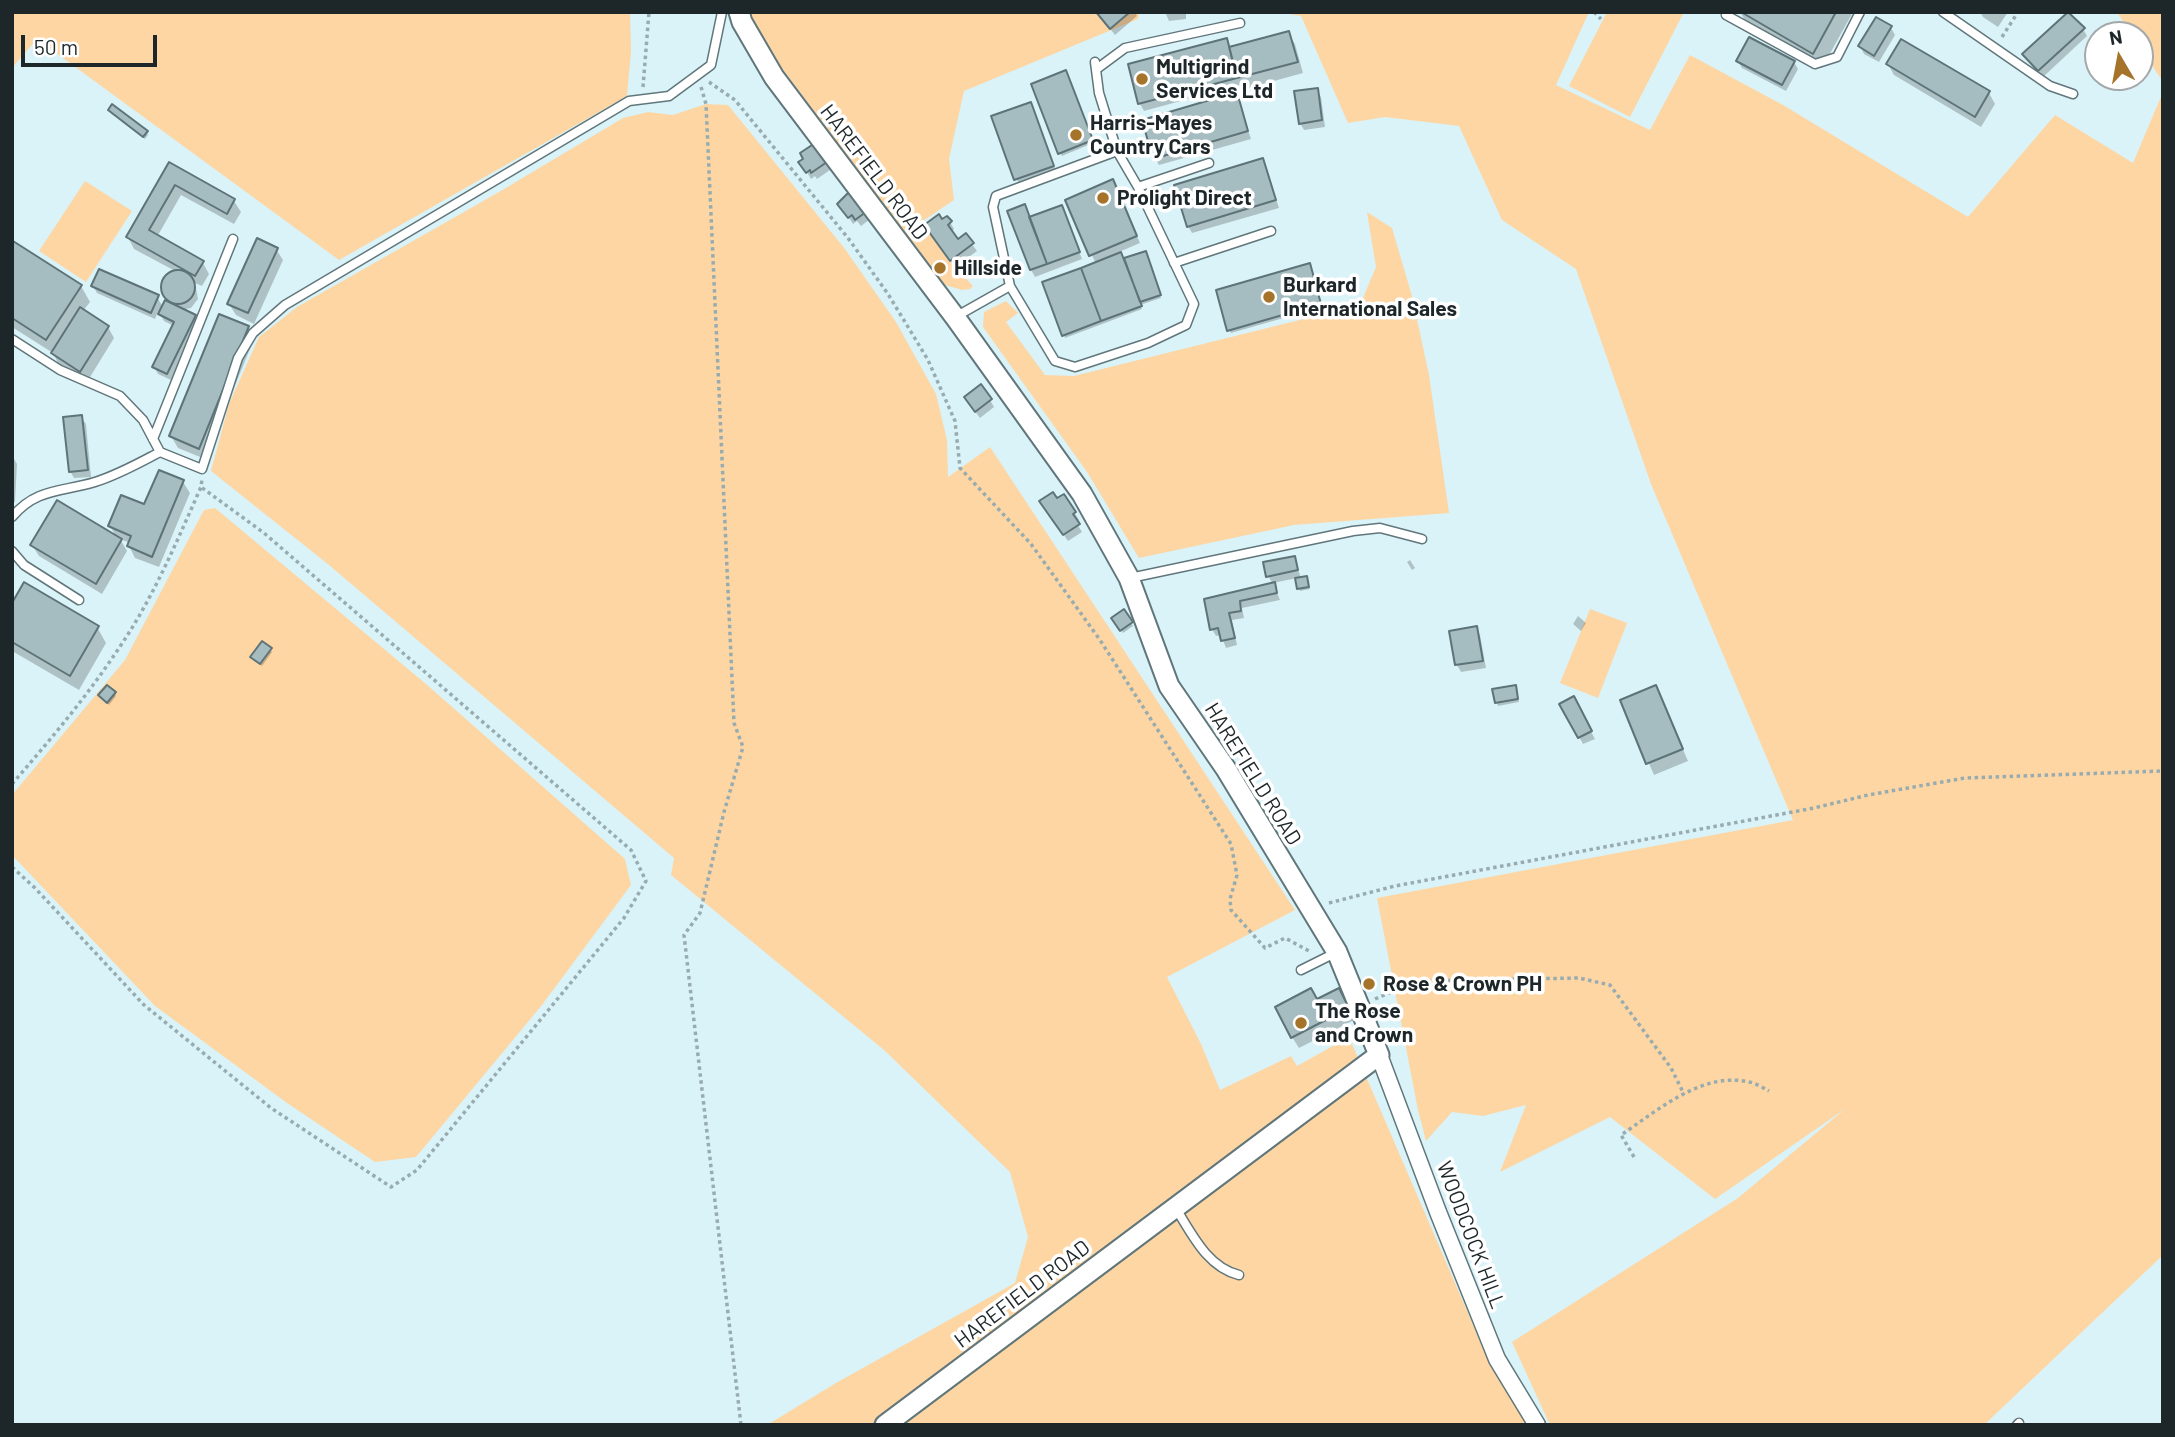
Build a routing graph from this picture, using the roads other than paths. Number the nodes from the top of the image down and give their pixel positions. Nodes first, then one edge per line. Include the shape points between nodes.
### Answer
1 (722, 12) edge
2 (739, 12) edge
3 (1728, 12) edge
4 (1860, 12) edge
5 (1942, 12) edge
6 (1240, 23) dead end
7 (2073, 94) dead end
8 (1117, 151) junction
9 (1209, 163) dead end
10 (1138, 187) junction
11 (1271, 231) dead end
12 (233, 239) dead end
13 (1174, 263) junction
14 (1010, 286) junction
15 (955, 317) junction
16 (12, 339) edge
17 (153, 439) junction
18 (160, 452) junction
19 (12, 517) edge
20 (1422, 539) dead end
21 (12, 551) edge
22 (1129, 578) junction
23 (79, 600) dead end
24 (1337, 952) junction
25 (1301, 970) dead end
26 (1379, 1055) junction
27 (1175, 1208) junction
28 (1239, 1275) dead end
29 (885, 1425) edge
30 (1537, 1425) edge

1 - 18 lane via 711,65 668,96 629,101 285,305 253,333 238,358 202,469
2 - 15 street, HAREFIELD ROAD via 774,77
3 - 4 lane via 1726,15 1815,64 1836,57
5 - 7 lane via 2050,86
6 - 8 lane via 1125,48 1096,65 1099,93
8 - 10 lane
8 - 14 lane via 996,196 993,207
9 - 10 lane
10 - 13 lane
11 - 13 lane
12 - 17 lane
13 - 14 lane via 1194,304 1186,325 1075,367 1055,360
14 - 15 lane
15 - 22 street, HAREFIELD ROAD via 1082,494
16 - 17 lane via 60,370 120,396 143,420
17 - 18 lane
18 - 19 lane via 97,481 42,494
20 - 22 lane via 1380,528
21 - 23 lane via 24,565
22 - 24 street, HAREFIELD ROAD via 1169,686 1226,769
24 - 25 lane
24 - 26 street, HAREFIELD ROAD
26 - 27 street, HAREFIELD ROAD
26 - 30 street, WOODCOCK HILL via 1497,1359
27 - 28 lane via 1216,1265
27 - 29 street, HAREFIELD ROAD

